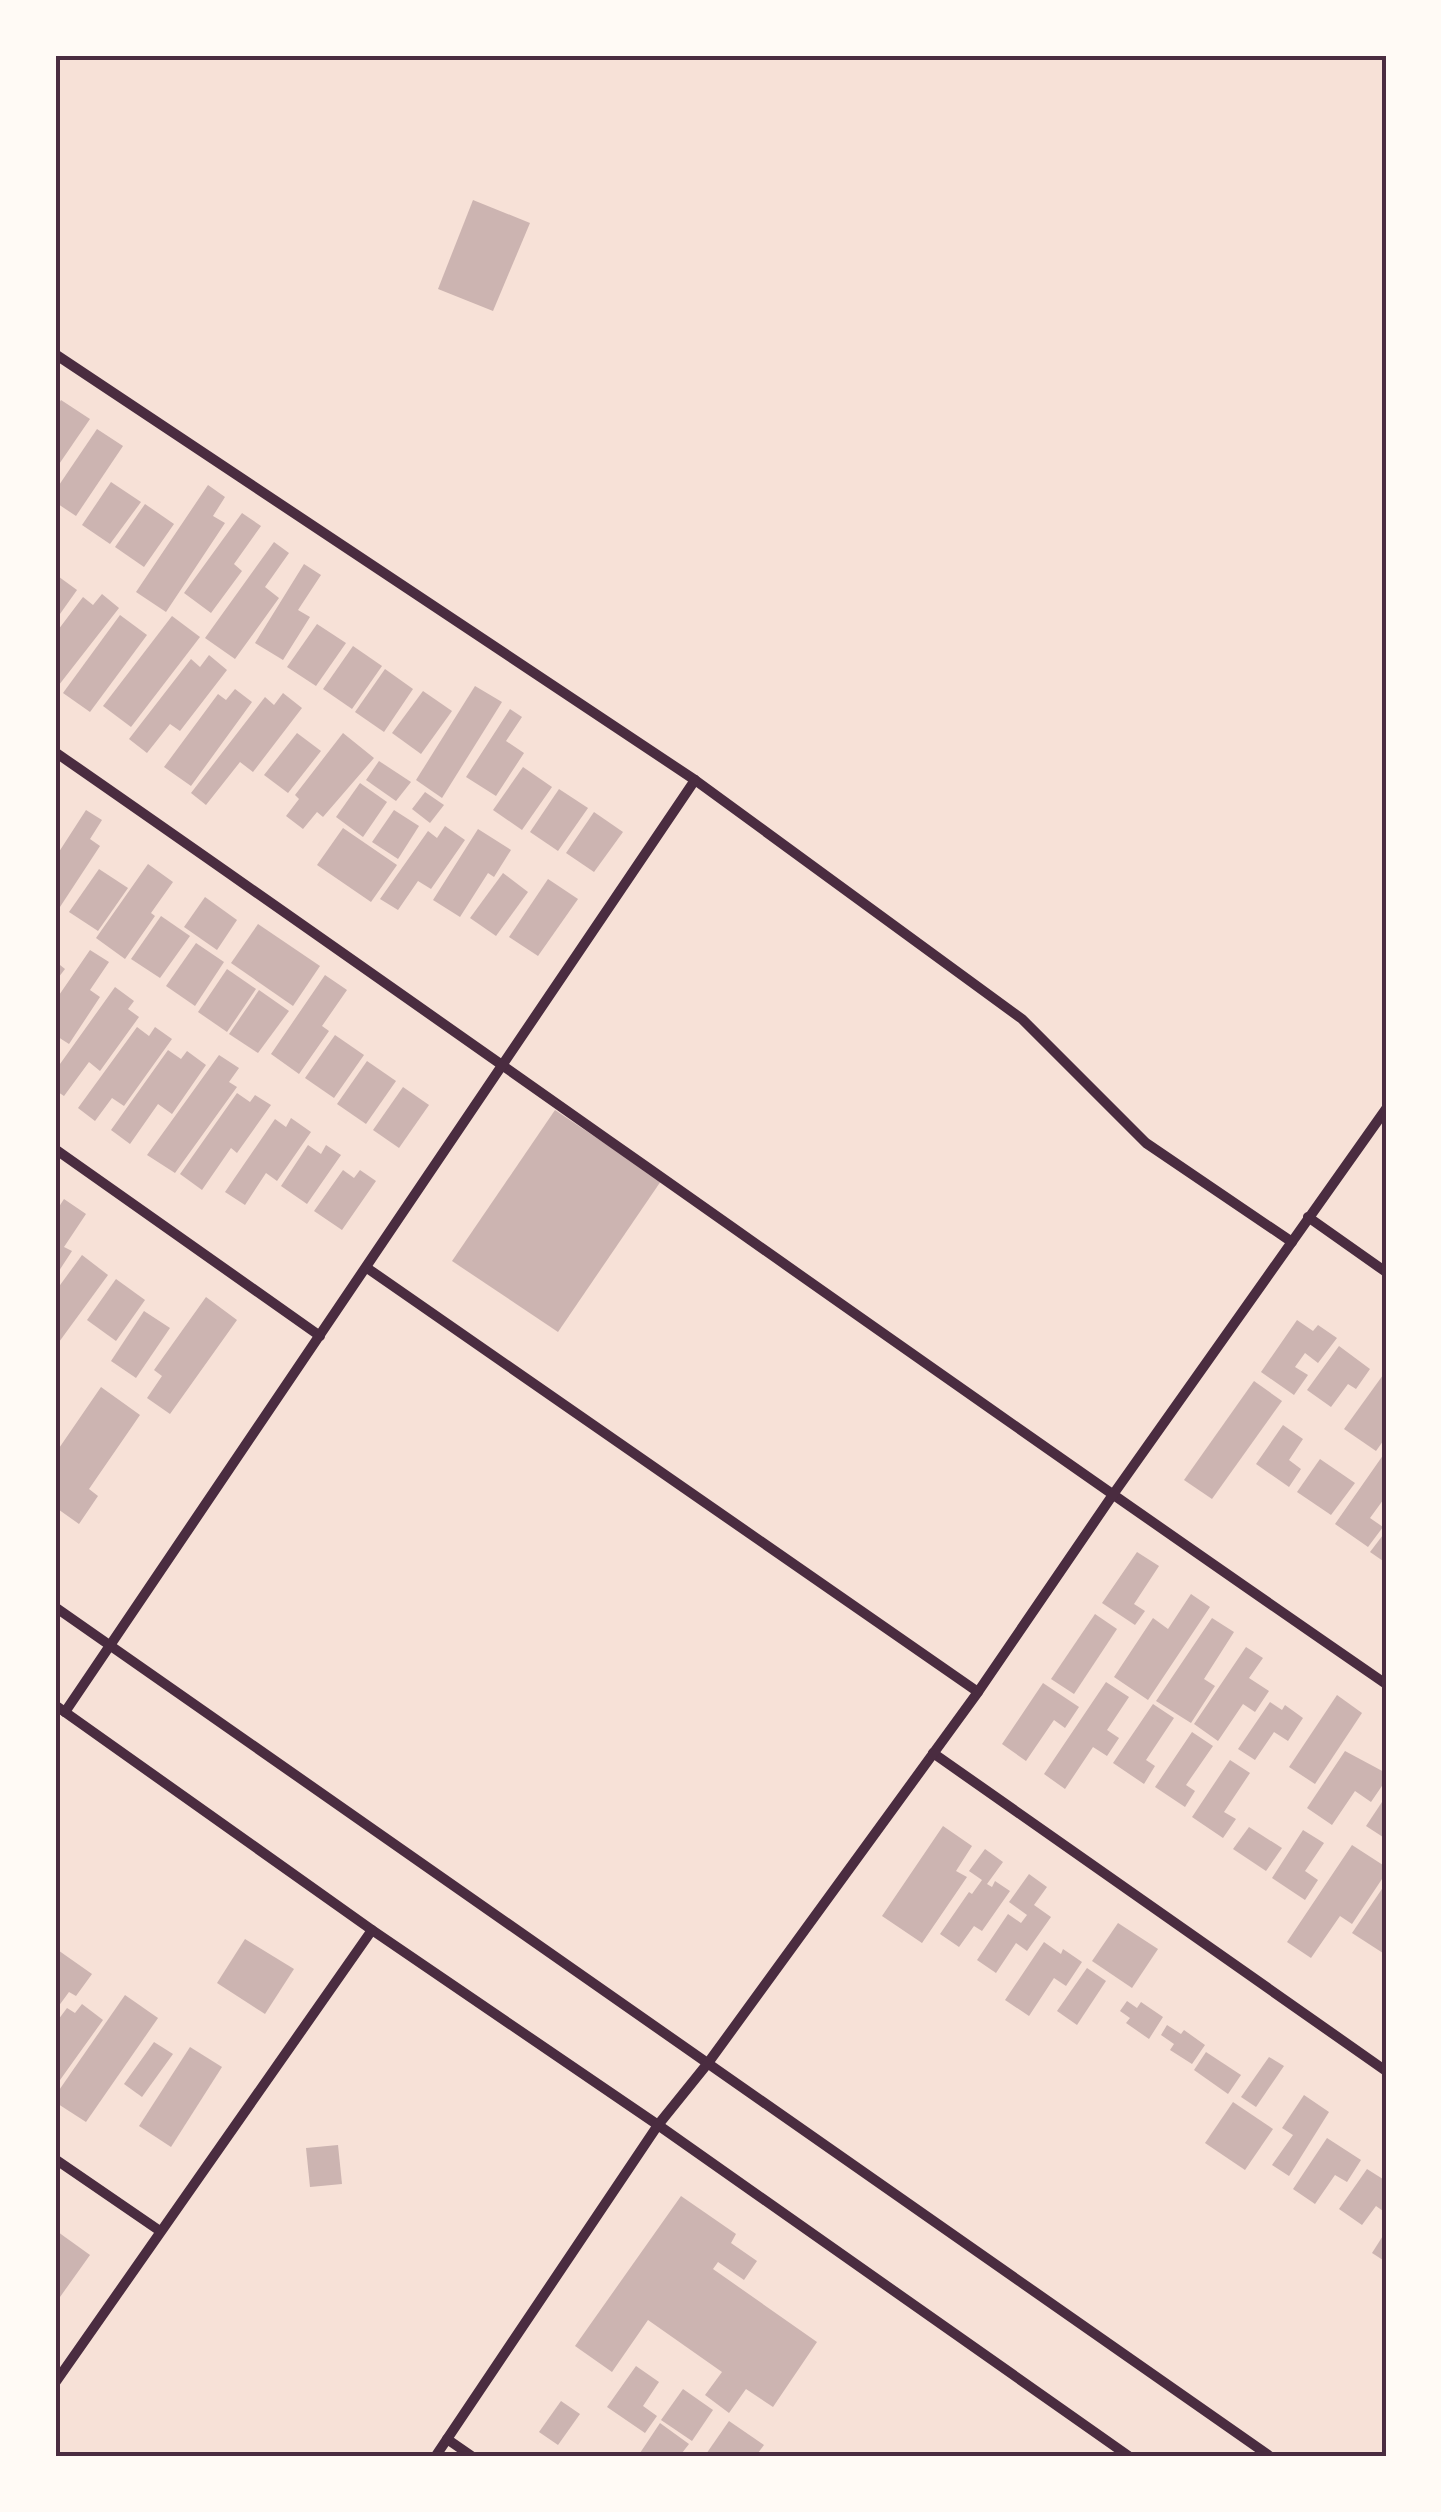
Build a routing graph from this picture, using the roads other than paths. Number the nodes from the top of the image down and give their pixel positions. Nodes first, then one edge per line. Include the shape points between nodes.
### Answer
1 (55, 354) edge
2 (55, 752) edge
3 (695, 780) junction
4 (503, 1063) junction
5 (1386, 1110) edge
6 (55, 1149) edge
7 (1308, 1216) junction
8 (1292, 1242) junction
9 (366, 1268) junction
10 (1386, 1272) edge
11 (320, 1336) junction
12 (1112, 1496) junction
13 (55, 1607) edge
14 (109, 1644) junction
15 (1386, 1684) edge
16 (978, 1692) junction
17 (60, 1708) edge
18 (933, 1754) junction
19 (372, 1930) junction
20 (708, 2063) junction
21 (1386, 2071) edge
22 (658, 2126) junction
23 (55, 2159) edge
24 (160, 2231) junction
25 (55, 2383) edge
26 (447, 2439) junction
27 (435, 2457) edge
28 (473, 2457) edge
29 (1130, 2457) edge
30 (1271, 2457) edge

1 - 3 street
2 - 4 street
3 - 4 street
3 - 8 street via 1022,1019 1146,1143
4 - 9 street
4 - 12 street
5 - 7 street
6 - 11 street
7 - 8 street
7 - 10 street
8 - 12 street
9 - 11 street
9 - 16 street
11 - 14 street
12 - 15 street
12 - 16 street
13 - 14 street
14 - 17 street
14 - 20 street
16 - 18 street
17 - 19 street
18 - 20 street
18 - 21 street
19 - 22 street
19 - 24 street
20 - 22 street
20 - 30 street
22 - 26 street
22 - 29 street
23 - 24 street
24 - 25 street
26 - 27 street
26 - 28 street

